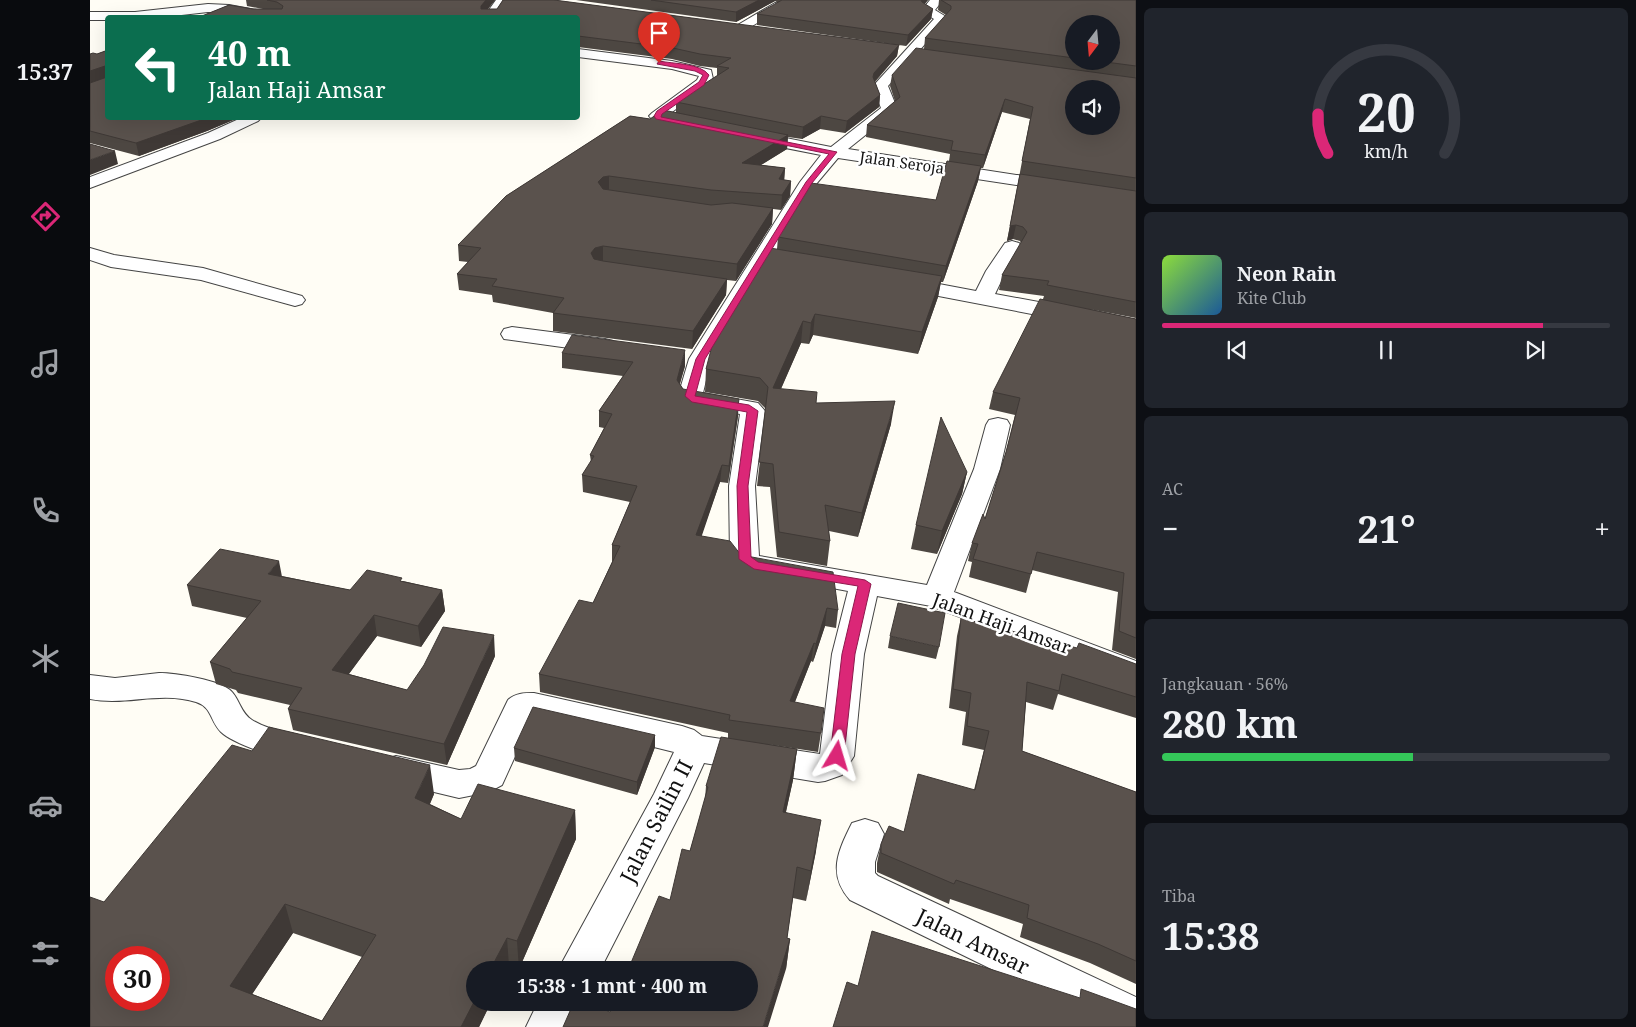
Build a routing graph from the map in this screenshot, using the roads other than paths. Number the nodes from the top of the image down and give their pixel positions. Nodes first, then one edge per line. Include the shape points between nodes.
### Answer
1 (502, 0) edge
2 (937, 0) edge
3 (252, 1) dead end
4 (775, 7) edge
5 (230, 9) junction
6 (90, 10) edge
7 (105, 15) edge
8 (112, 15) edge
9 (143, 15) edge
10 (262, 15) edge
11 (491, 15) edge
12 (90, 16) edge
13 (756, 31) edge
14 (890, 50) edge
15 (909, 52) junction
16 (580, 53) edge
17 (928, 55) edge
18 (249, 120) edge
19 (694, 126) edge
20 (731, 133) edge
21 (834, 152) junction
22 (115, 156) edge
23 (140, 164) junction
24 (90, 183) edge
25 (1071, 188) edge
26 (769, 216) edge
27 (788, 218) junction
28 (1012, 247) dead end
29 (90, 254) edge
30 (880, 279) edge
31 (983, 297) junction
32 (295, 300) dead end
33 (1135, 324) edge
34 (512, 334) dead end
35 (625, 349) edge
36 (998, 425) dead end
37 (865, 584) junction
38 (937, 597) junction
39 (1136, 673) edge
40 (90, 687) edge
41 (693, 748) junction
42 (324, 753) edge
43 (363, 762) edge
44 (865, 834) dead end
45 (584, 961) edge
46 (556, 1011) edge
47 (1136, 1018) edge
48 (548, 1027) edge

1 - 11 street
2 - 15 street via 927,11 942,17
3 - 5 street
4 - 13 street via 732,28
5 - 9 street via 199,8
5 - 10 street
6 - 8 street
7 - 12 street
14 - 15 street
15 - 17 street
15 - 21 street via 880,85 888,110
16 - 19 street via 704,71 706,75 702,83 657,116
18 - 23 street
20 - 21 street, Jalan Seroja
21 - 25 street, Jalan Seroja
21 - 27 street via 809,182
22 - 23 street
23 - 24 street
26 - 27 street
27 - 37 street, Jalan Haji Amsar via 772,260 734,289 691,358 690,398 749,408 753,413 742,486 744,557 747,562
28 - 31 street
29 - 32 street via 112,261 203,274
30 - 31 street
31 - 33 street
34 - 35 street
36 - 38 street via 986,469
37 - 38 street, Jalan Haji Amsar
37 - 41 street, Jalan Sailin II via 848,654 837,756 830,766 818,768
38 - 39 street, Jalan Haji Amsar
40 - 42 street via 110,690 160,685 206,694 223,701 233,723 244,731
41 - 43 street via 682,739 524,705 489,775 476,782 459,784
41 - 45 street, Jalan Sailin II
44 - 47 street, Jalan Amsar via 854,868 856,879 864,888
46 - 48 street

